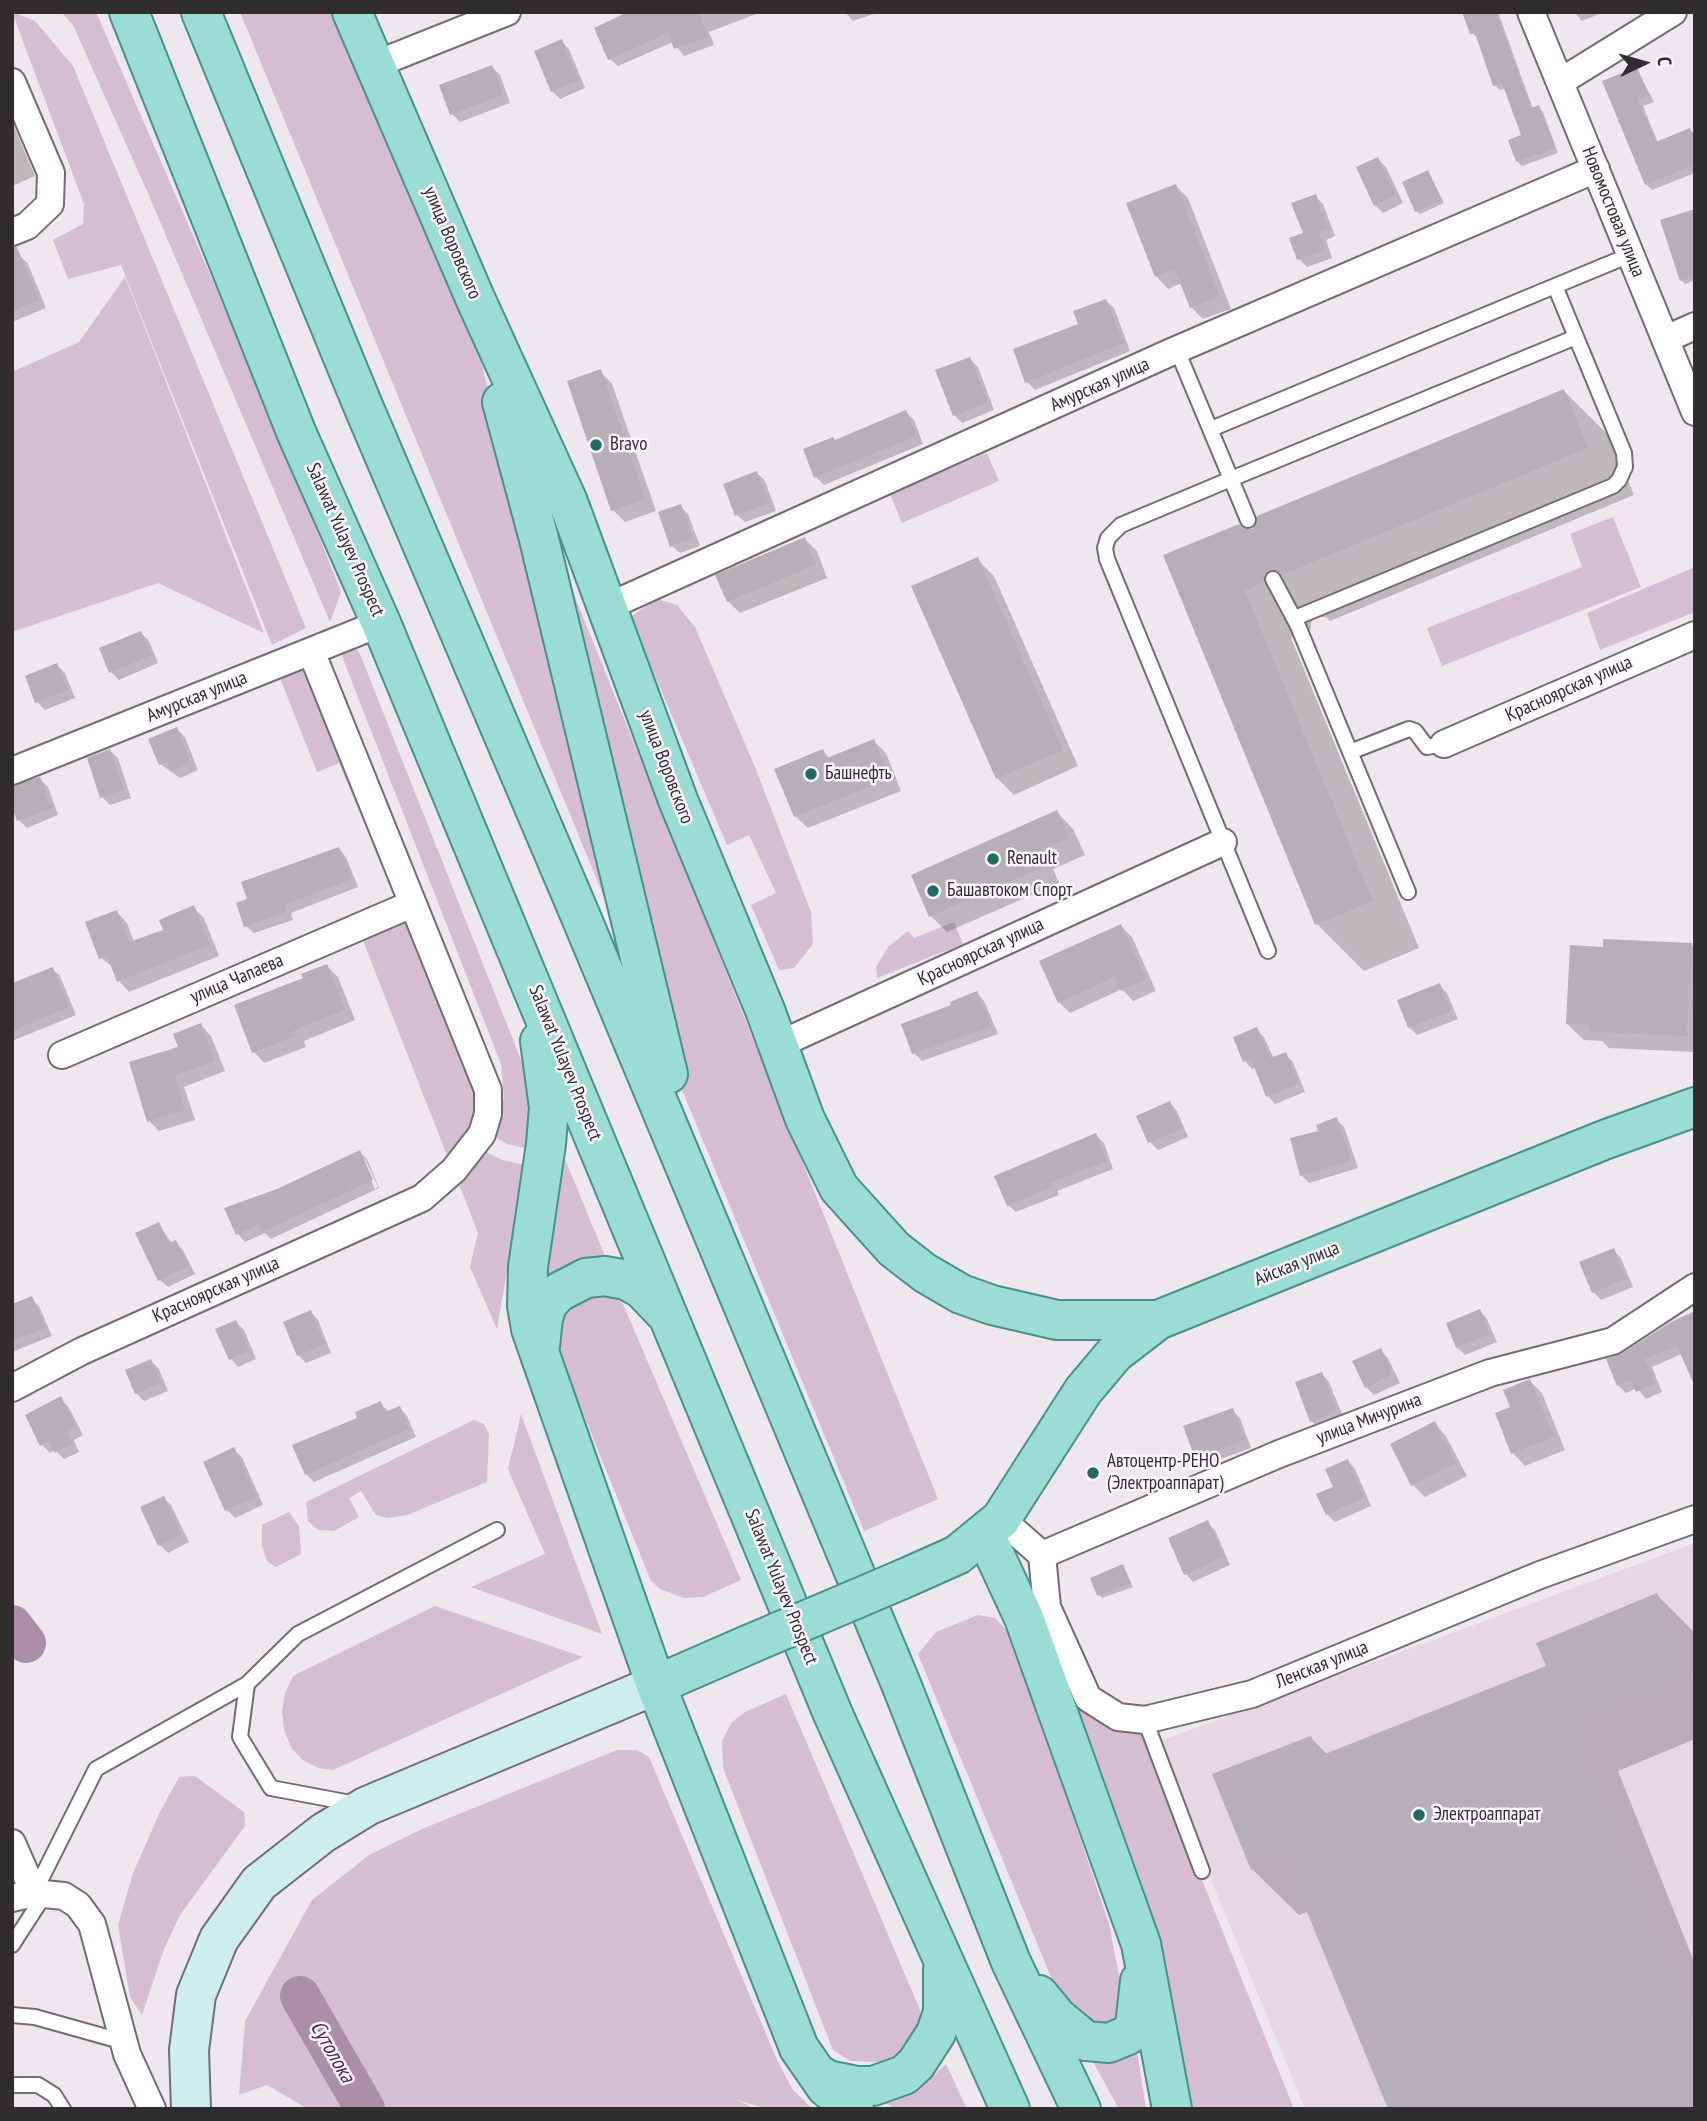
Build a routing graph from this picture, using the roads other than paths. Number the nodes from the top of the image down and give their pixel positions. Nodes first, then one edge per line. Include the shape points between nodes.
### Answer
1 (129, 12) edge
2 (201, 12) edge
3 (352, 12) edge
4 (507, 12) edge
5 (1531, 12) edge
6 (1673, 12) edge
7 (374, 65) junction
8 (12, 82) edge
9 (1560, 82) junction
10 (1596, 169) junction
11 (12, 232) edge
12 (1630, 255) junction
13 (1555, 286) junction
14 (475, 298) junction
15 (1695, 326) edge
16 (1576, 337) junction
17 (1666, 339) junction
18 (1177, 350) junction
19 (1695, 412) edge
20 (1211, 429) junction
21 (1231, 479) junction
22 (1248, 520) dead end
23 (1273, 579) dead end
24 (607, 607) junction
25 (1295, 618) junction
26 (381, 623) junction
27 (1695, 635) edge
28 (311, 651) junction
29 (1444, 744) joint
30 (1350, 752) junction
31 (12, 771) edge
32 (1223, 842) junction
33 (1408, 892) dead end
34 (412, 904) junction
35 (1268, 951) dead end
36 (525, 967) junction
37 (778, 1045) junction
38 (62, 1055) dead end
39 (1695, 1107) edge
40 (711, 1228) junction
41 (1695, 1287) edge
42 (1158, 1320) junction
43 (671, 1322) junction
44 (540, 1359) junction
45 (12, 1388) edge
46 (1695, 1519) edge
47 (993, 1527) junction
48 (497, 1530) dead end
49 (1042, 1555) junction
50 (247, 1685) junction
51 (656, 1685) junction
52 (1145, 1720) junction
53 (368, 1806) junction
54 (12, 1843) edge
55 (1202, 1871) dead end
56 (30, 1895) edge
57 (1141, 1944) junction
58 (12, 1945) edge
59 (1011, 1962) junction
60 (943, 1963) junction
61 (12, 2015) edge
62 (124, 2042) junction
63 (807, 2063) junction
64 (12, 2085) edge
65 (63, 2109) edge
66 (152, 2109) edge
67 (191, 2109) edge
68 (854, 2109) edge
69 (1010, 2109) edge
70 (1081, 2109) edge
71 (1172, 2109) edge

1 - 26 main road, Salawat Yulayev Prospect via 297,434
2 - 40 main road
3 - 7 main road, улица Воровского
4 - 7 street
5 - 9 street, Новомостовая улица
6 - 9 street
7 - 14 main road, улица Воровского
8 - 11 street via 51,173 50,204 27,226
9 - 10 street, Новомостовая улица
10 - 12 street, Новомостовая улица
10 - 18 street, Амурская улица
12 - 13 lane
12 - 17 street, Новомостовая улица
13 - 16 lane
13 - 20 lane
14 - 24 main road, улица Воровского via 568,502
14 - 40 main road via 539,539 665,1064
15 - 17 street
16 - 21 lane
16 - 25 lane via 1624,453 1625,467 1619,480
17 - 19 street, Новомостовая улица
18 - 20 lane
18 - 24 street, Амурская улица
20 - 21 lane
21 - 22 lane
21 - 32 lane via 1121,525 1105,548
23 - 25 lane
24 - 37 main road, улица Воровского via 678,800
25 - 30 lane
26 - 28 street, Амурская улица
26 - 36 main road, Salawat Yulayev Prospect
27 - 29 street, Красноярская улица
28 - 31 street, Амурская улица
28 - 34 street, Красноярская улица
29 - 30 lane via 1427,747 1409,729
30 - 33 lane
32 - 35 lane
32 - 37 street, Красноярская улица
34 - 38 street, улица Чапаева
34 - 45 street, Красноярская улица via 488,1090 482,1134 454,1170 422,1198 82,1350
36 - 43 main road, Salawat Yulayev Prospect
36 - 44 main road via 549,1108 527,1286 531,1329
37 - 42 main road, улица Воровского via 820,1154 839,1188 894,1249 925,1273 961,1294 1020,1313 1057,1320
39 - 42 main road, Айская улица
40 - 59 main road
41 - 49 street, улица Мичурина via 1613,1341 1490,1373 1279,1454
42 - 47 main road, Айская улица via 1115,1353 1090,1381
43 - 44 main road via 642,1289 625,1280 586,1278 548,1303
43 - 60 main road, Salawat Yulayev Prospect via 833,1714
44 - 51 main road
46 - 52 street, Ленская улица via 1540,1576 1252,1694
47 - 49 street
47 - 51 main road, bridge via 957,1555
47 - 57 main road
48 - 50 lane via 298,1634
49 - 52 street, Ленская улица via 1047,1607 1088,1698 1118,1717
50 - 53 lane via 240,1737 271,1788
50 - 56 lane via 96,1769
51 - 53 main road
51 - 63 main road
52 - 55 lane
53 - 67 main road via 323,1833 259,1883 219,1939 196,1995 188,2050
54 - 56 street
56 - 58 lane
56 - 62 street via 64,1896 78,1905 92,1924
57 - 59 main road via 1138,2018 1128,2035 1109,2043 1086,2041 1073,2032
57 - 71 main road
59 - 70 main road
60 - 63 main road via 943,2012 936,2033 904,2075 873,2086 843,2085
60 - 69 main road, Salawat Yulayev Prospect
61 - 62 lane
62 - 66 street via 135,2078
63 - 68 main road via 826,2087
64 - 65 lane via 38,2085 54,2095

